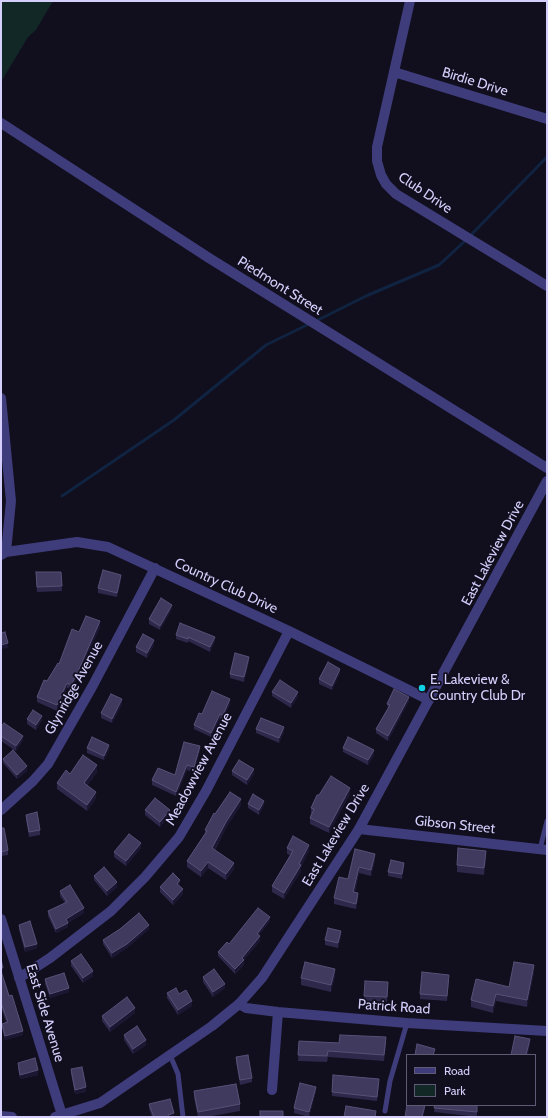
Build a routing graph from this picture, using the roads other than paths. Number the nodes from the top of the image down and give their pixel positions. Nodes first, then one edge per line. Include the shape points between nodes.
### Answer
1 (410, 1) edge
2 (394, 72) junction
3 (547, 119) edge
4 (1, 123) edge
5 (547, 286) edge
6 (1, 398) edge
7 (547, 468) edge
8 (547, 481) edge
9 (4, 553) edge
10 (155, 568) junction
11 (289, 631) junction
12 (429, 700) junction
13 (1, 810) edge
14 (547, 821) edge
15 (359, 829) junction
16 (544, 849) edge
17 (1, 919) edge
18 (19, 978) junction
19 (239, 1004) junction
20 (278, 1012) junction
21 (407, 1023) junction
22 (547, 1031) edge
23 (170, 1055) junction
24 (272, 1090) dead end
25 (385, 1111) dead end
26 (1, 1116) edge
27 (58, 1116) edge
28 (12, 1117) edge
29 (183, 1117) edge

1 - 2 street, Club Drive
2 - 3 street, Birdie Drive
2 - 5 street, Club Drive via 378,147 377,161 386,184 396,194
4 - 7 street, Piedmont Street via 209,258
6 - 9 street via 11,501
8 - 12 street, East Lakeview Drive
9 - 10 street, Country Club Drive via 77,542 108,547
10 - 11 street, Country Club Drive
10 - 13 street, Glynridge Avenue via 48,764
11 - 12 street, Country Club Drive
11 - 18 street, Meadowview Avenue via 206,791 179,837 111,912
12 - 15 street, East Lakeview Drive
14 - 16 lane
15 - 16 street, Gibson Street
15 - 19 street, East Lakeview Drive via 262,978
17 - 18 street, East Side Avenue
18 - 27 street, East Side Avenue
19 - 20 street, Patrick Road via 246,1008
19 - 23 street, East Lakeview Drive
20 - 21 street, Patrick Road
20 - 24 street
21 - 22 street, Patrick Road
21 - 25 lane via 390,1081
23 - 27 street, East Lakeview Drive via 100,1103
23 - 29 lane via 178,1074
26 - 28 street

